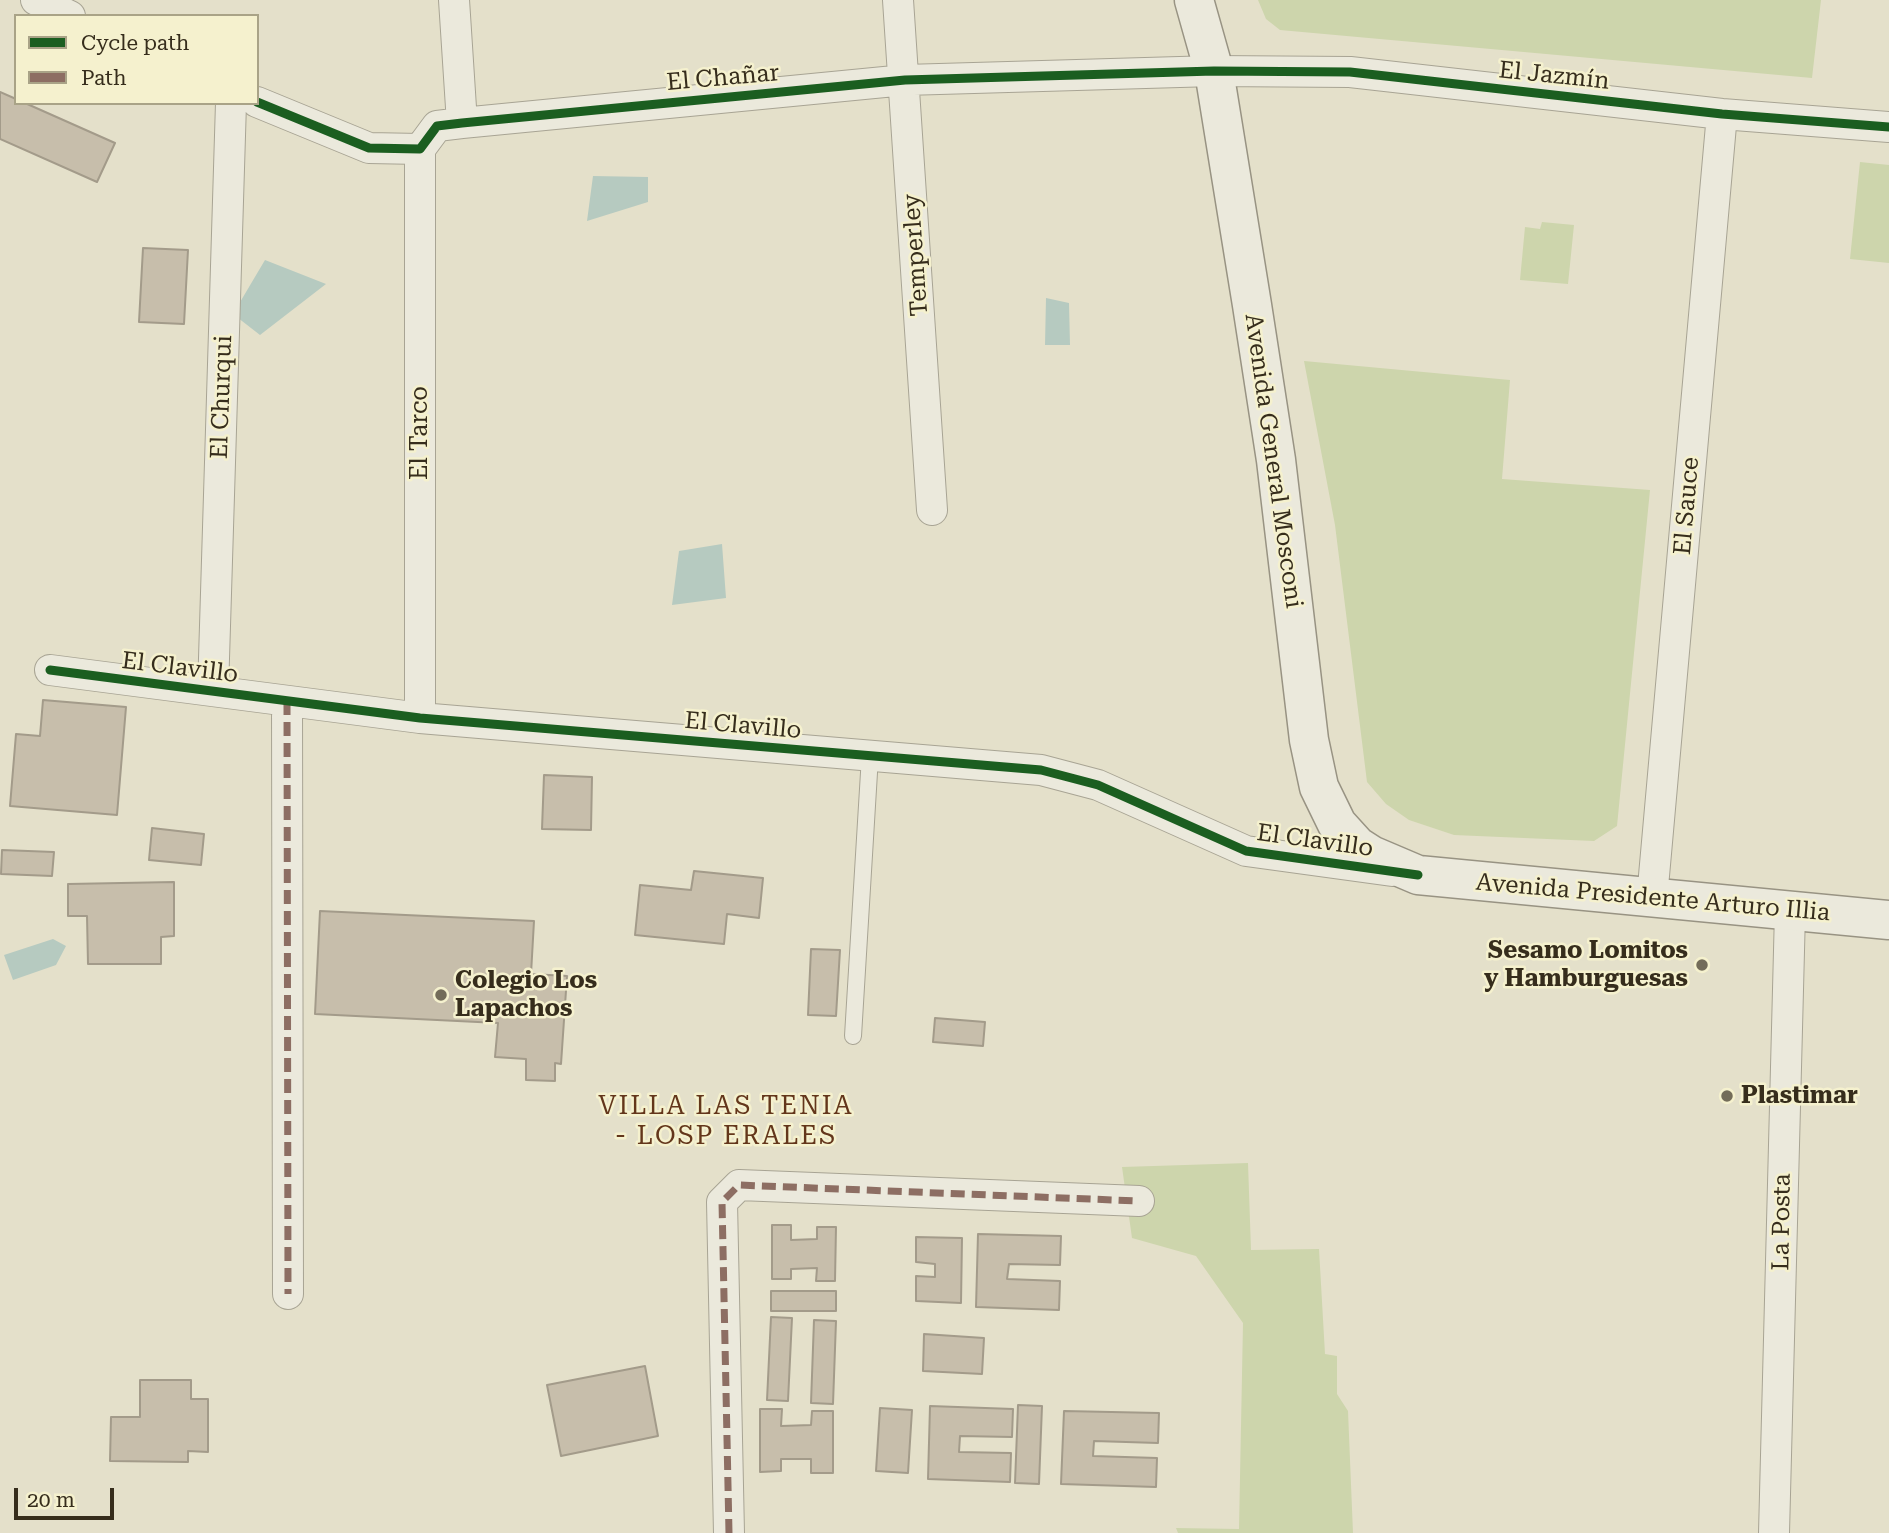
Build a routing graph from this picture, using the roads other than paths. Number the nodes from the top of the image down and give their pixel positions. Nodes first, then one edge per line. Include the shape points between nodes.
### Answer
1 (36, 0) edge
2 (454, 0) edge
3 (898, 0) edge
4 (1194, 0) edge
5 (66, 14) edge
6 (1214, 71) junction
7 (905, 80) junction
8 (259, 103) edge
9 (231, 105) edge
10 (1722, 114) junction
11 (462, 123) junction
12 (1889, 127) edge
13 (420, 149) junction
14 (932, 510) dead end
15 (50, 670) dead end
16 (213, 691) junction
17 (288, 701) junction
18 (420, 718) junction
19 (870, 756) junction
20 (1418, 875) junction
21 (1652, 898) junction
22 (1790, 912) junction
23 (1889, 920) edge
24 (853, 1037) dead end
25 (1139, 1201) dead end
26 (288, 1294) dead end
27 (729, 1533) edge
28 (1774, 1533) edge

1 - 5 street
2 - 11 street
3 - 7 street, Temperley
4 - 6 main road, Avenida General Mosconi
6 - 7 street, El Chañar
6 - 10 street, El Jazmín via 1350,72
6 - 20 main road, Avenida General Mosconi via 1276,460 1309,740 1319,787 1337,824 1357,846
7 - 11 street, El Chañar
7 - 14 street, Temperley
8 - 13 street via 369,148
9 - 16 street, El Churqui
10 - 12 street, El Jazmín
10 - 21 street, El Sauce
11 - 13 street, El Chañar via 437,126
13 - 18 street, El Tarco
15 - 16 street, El Clavillo
16 - 17 street, El Clavillo
17 - 18 street, El Clavillo
17 - 26 street
18 - 19 street, El Clavillo
19 - 20 street, El Clavillo via 1041,770 1098,785 1246,851
19 - 24 lane
20 - 21 main road, Avenida Presidente Arturo Illia
21 - 22 main road, Avenida Presidente Arturo Illia
22 - 23 main road, Avenida Presidente Arturo Illia
22 - 28 street, La Posta
25 - 27 street via 739,1185 722,1202

